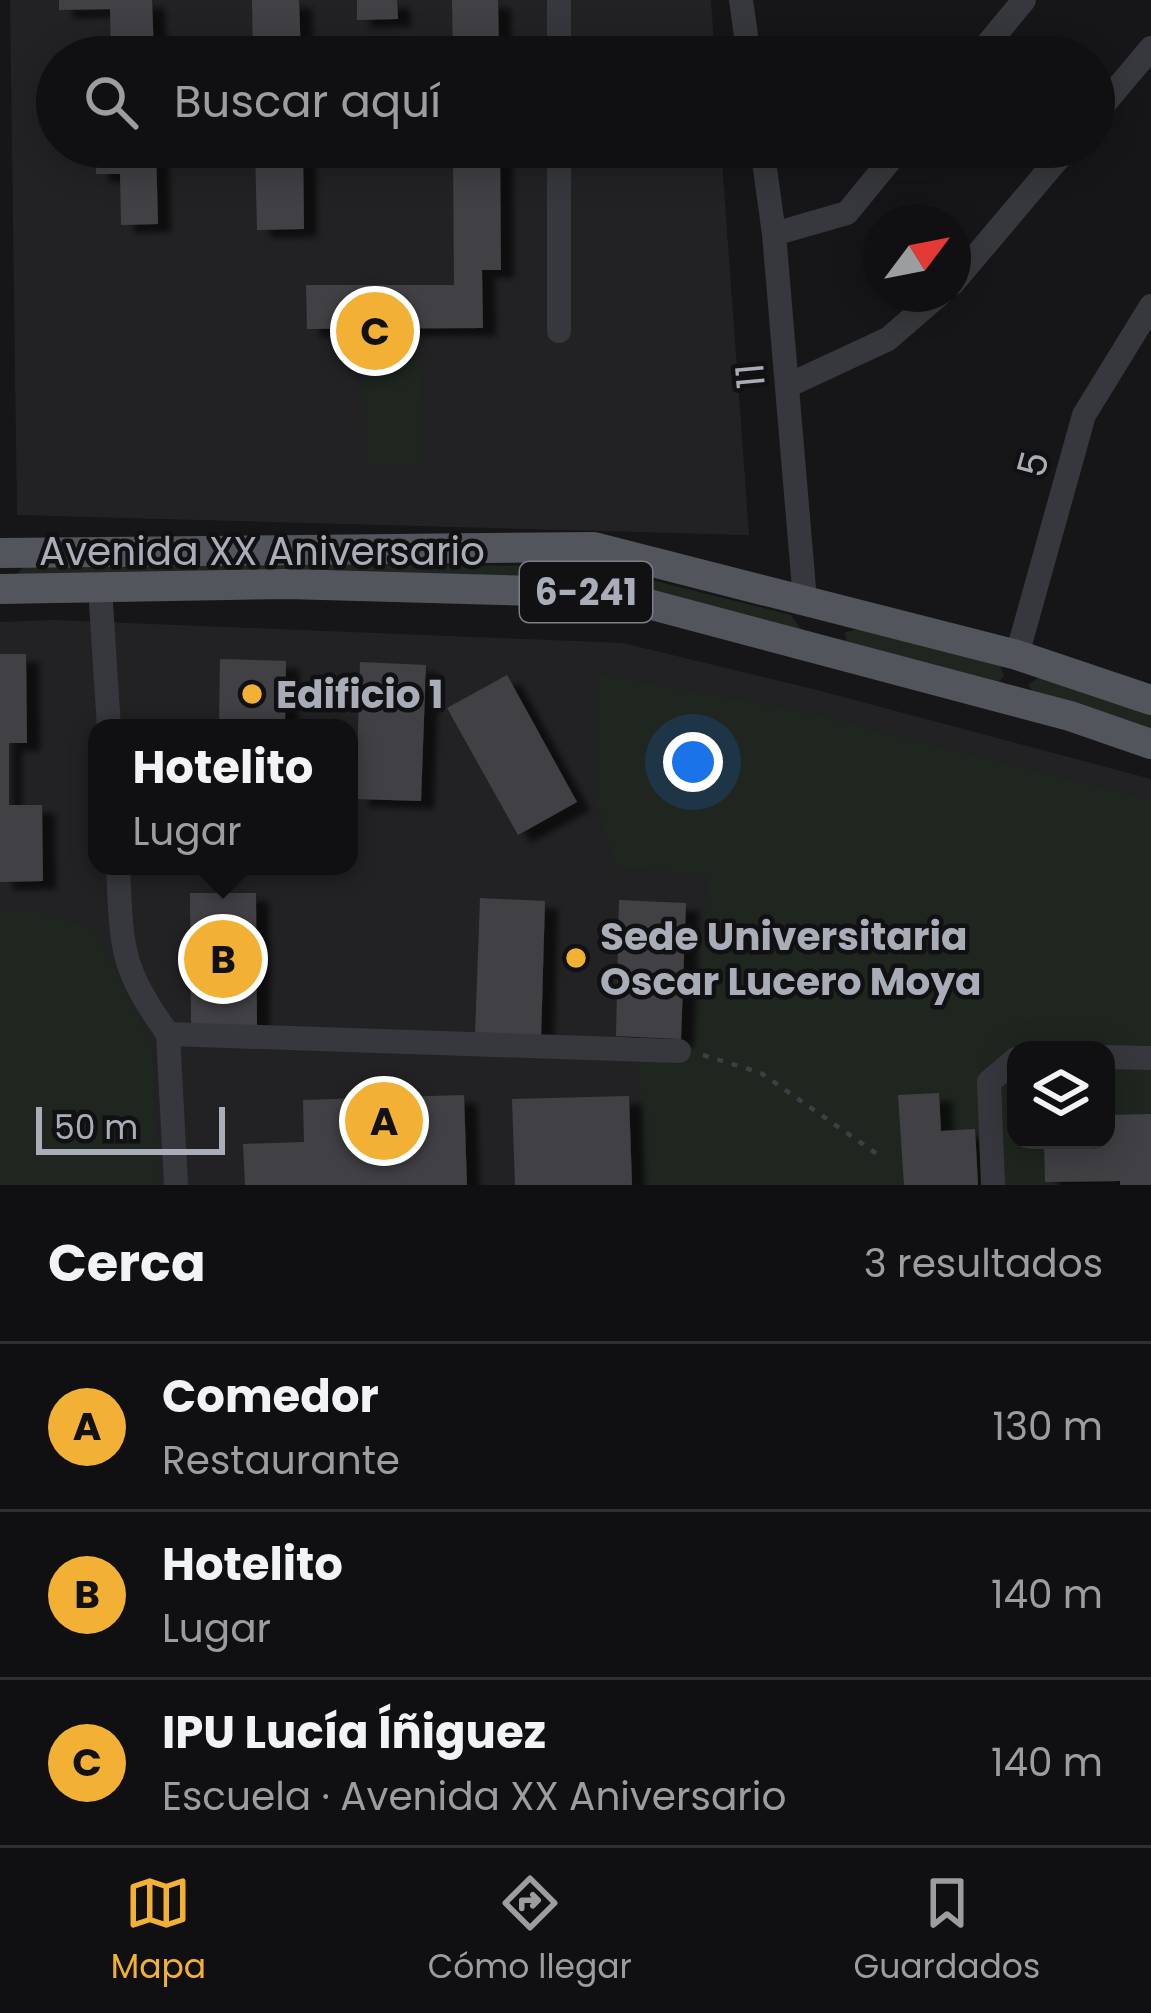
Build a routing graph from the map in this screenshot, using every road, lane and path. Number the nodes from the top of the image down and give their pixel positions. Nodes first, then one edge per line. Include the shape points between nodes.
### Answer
1 (559, 0) edge
2 (741, 0) edge
3 (1024, 0) edge
4 (559, 36) edge
5 (746, 36) edge
6 (994, 36) edge
7 (1151, 48) edge
8 (1115, 91) edge
9 (559, 168) edge
10 (765, 168) edge
11 (884, 168) edge
12 (1050, 168) edge
13 (774, 234) junction
14 (971, 262) edge
15 (1151, 306) edge
16 (919, 312) edge
17 (559, 331) dead end
18 (787, 386) junction
19 (0, 553) edge
20 (100, 587) junction
21 (0, 589) edge
22 (805, 600) junction
23 (1017, 655) junction
24 (1151, 700) edge
25 (108, 719) edge
26 (1151, 744) edge
27 (118, 875) edge
28 (168, 1034) junction
29 (680, 1051) joint
30 (1115, 1057) edge
31 (1151, 1058) edge
32 (1007, 1067) edge
33 (877, 1154) dead end
34 (176, 1185) edge
35 (994, 1185) edge

1 - 4 street
2 - 5 street
3 - 6 street
7 - 8 street
9 - 17 street
10 - 13 street, 11
11 - 13 street via 847,213
12 - 14 street
13 - 18 street, 11
15 - 23 street, 5 via 1084,415
16 - 18 street via 888,339
18 - 22 street, 11
19 - 22 main road, Avenida XX Aniversario / 6-241 via 594,547
20 - 21 main road, Avenida XX Aniversario / 6-241
20 - 25 street
20 - 26 main road, Avenida XX Aniversario / 6-241 via 607,593
22 - 23 main road, Avenida XX Aniversario / 6-241
23 - 24 main road, Avenida XX Aniversario / 6-241
27 - 28 street via 123,956
28 - 29 street
28 - 34 street
29 - 33 path via 761,1073
30 - 31 street
32 - 35 street via 989,1082

